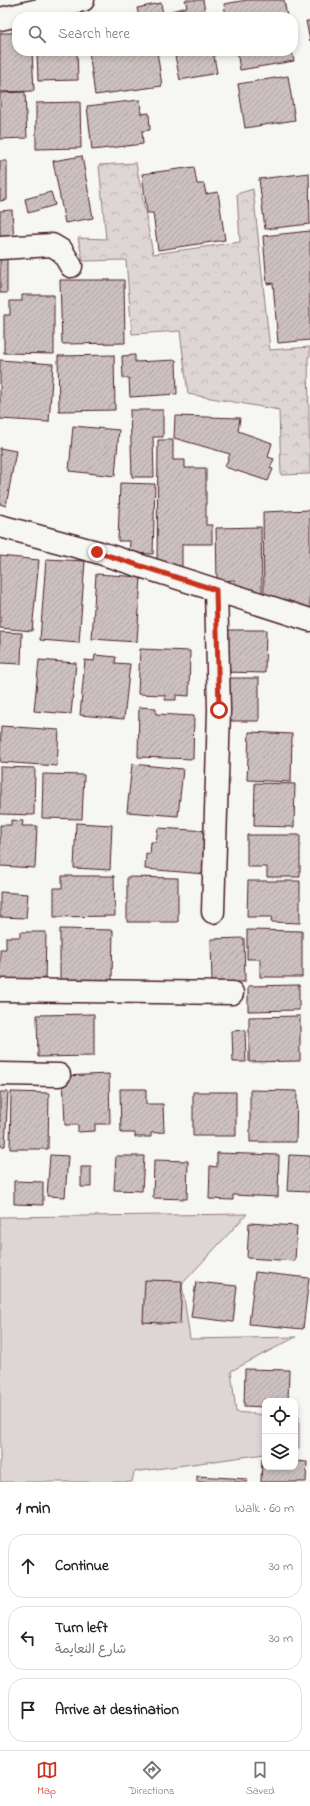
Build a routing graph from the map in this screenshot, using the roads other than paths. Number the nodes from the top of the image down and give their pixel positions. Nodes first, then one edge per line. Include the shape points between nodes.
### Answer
1 (83, 0) edge
2 (31, 12) edge
3 (12, 16) edge
4 (0, 19) edge
5 (0, 248) edge
6 (70, 266) dead end
7 (0, 526) edge
8 (216, 590) junction
9 (310, 620) edge
10 (213, 912) dead end
11 (0, 990) edge
12 (232, 993) dead end
13 (0, 1074) edge
14 (59, 1075) dead end

1 - 2 street
3 - 4 street
5 - 6 street via 52,245 62,251
7 - 8 street via 97,552
8 - 9 street
8 - 10 street via 219,710
11 - 12 street
13 - 14 street

